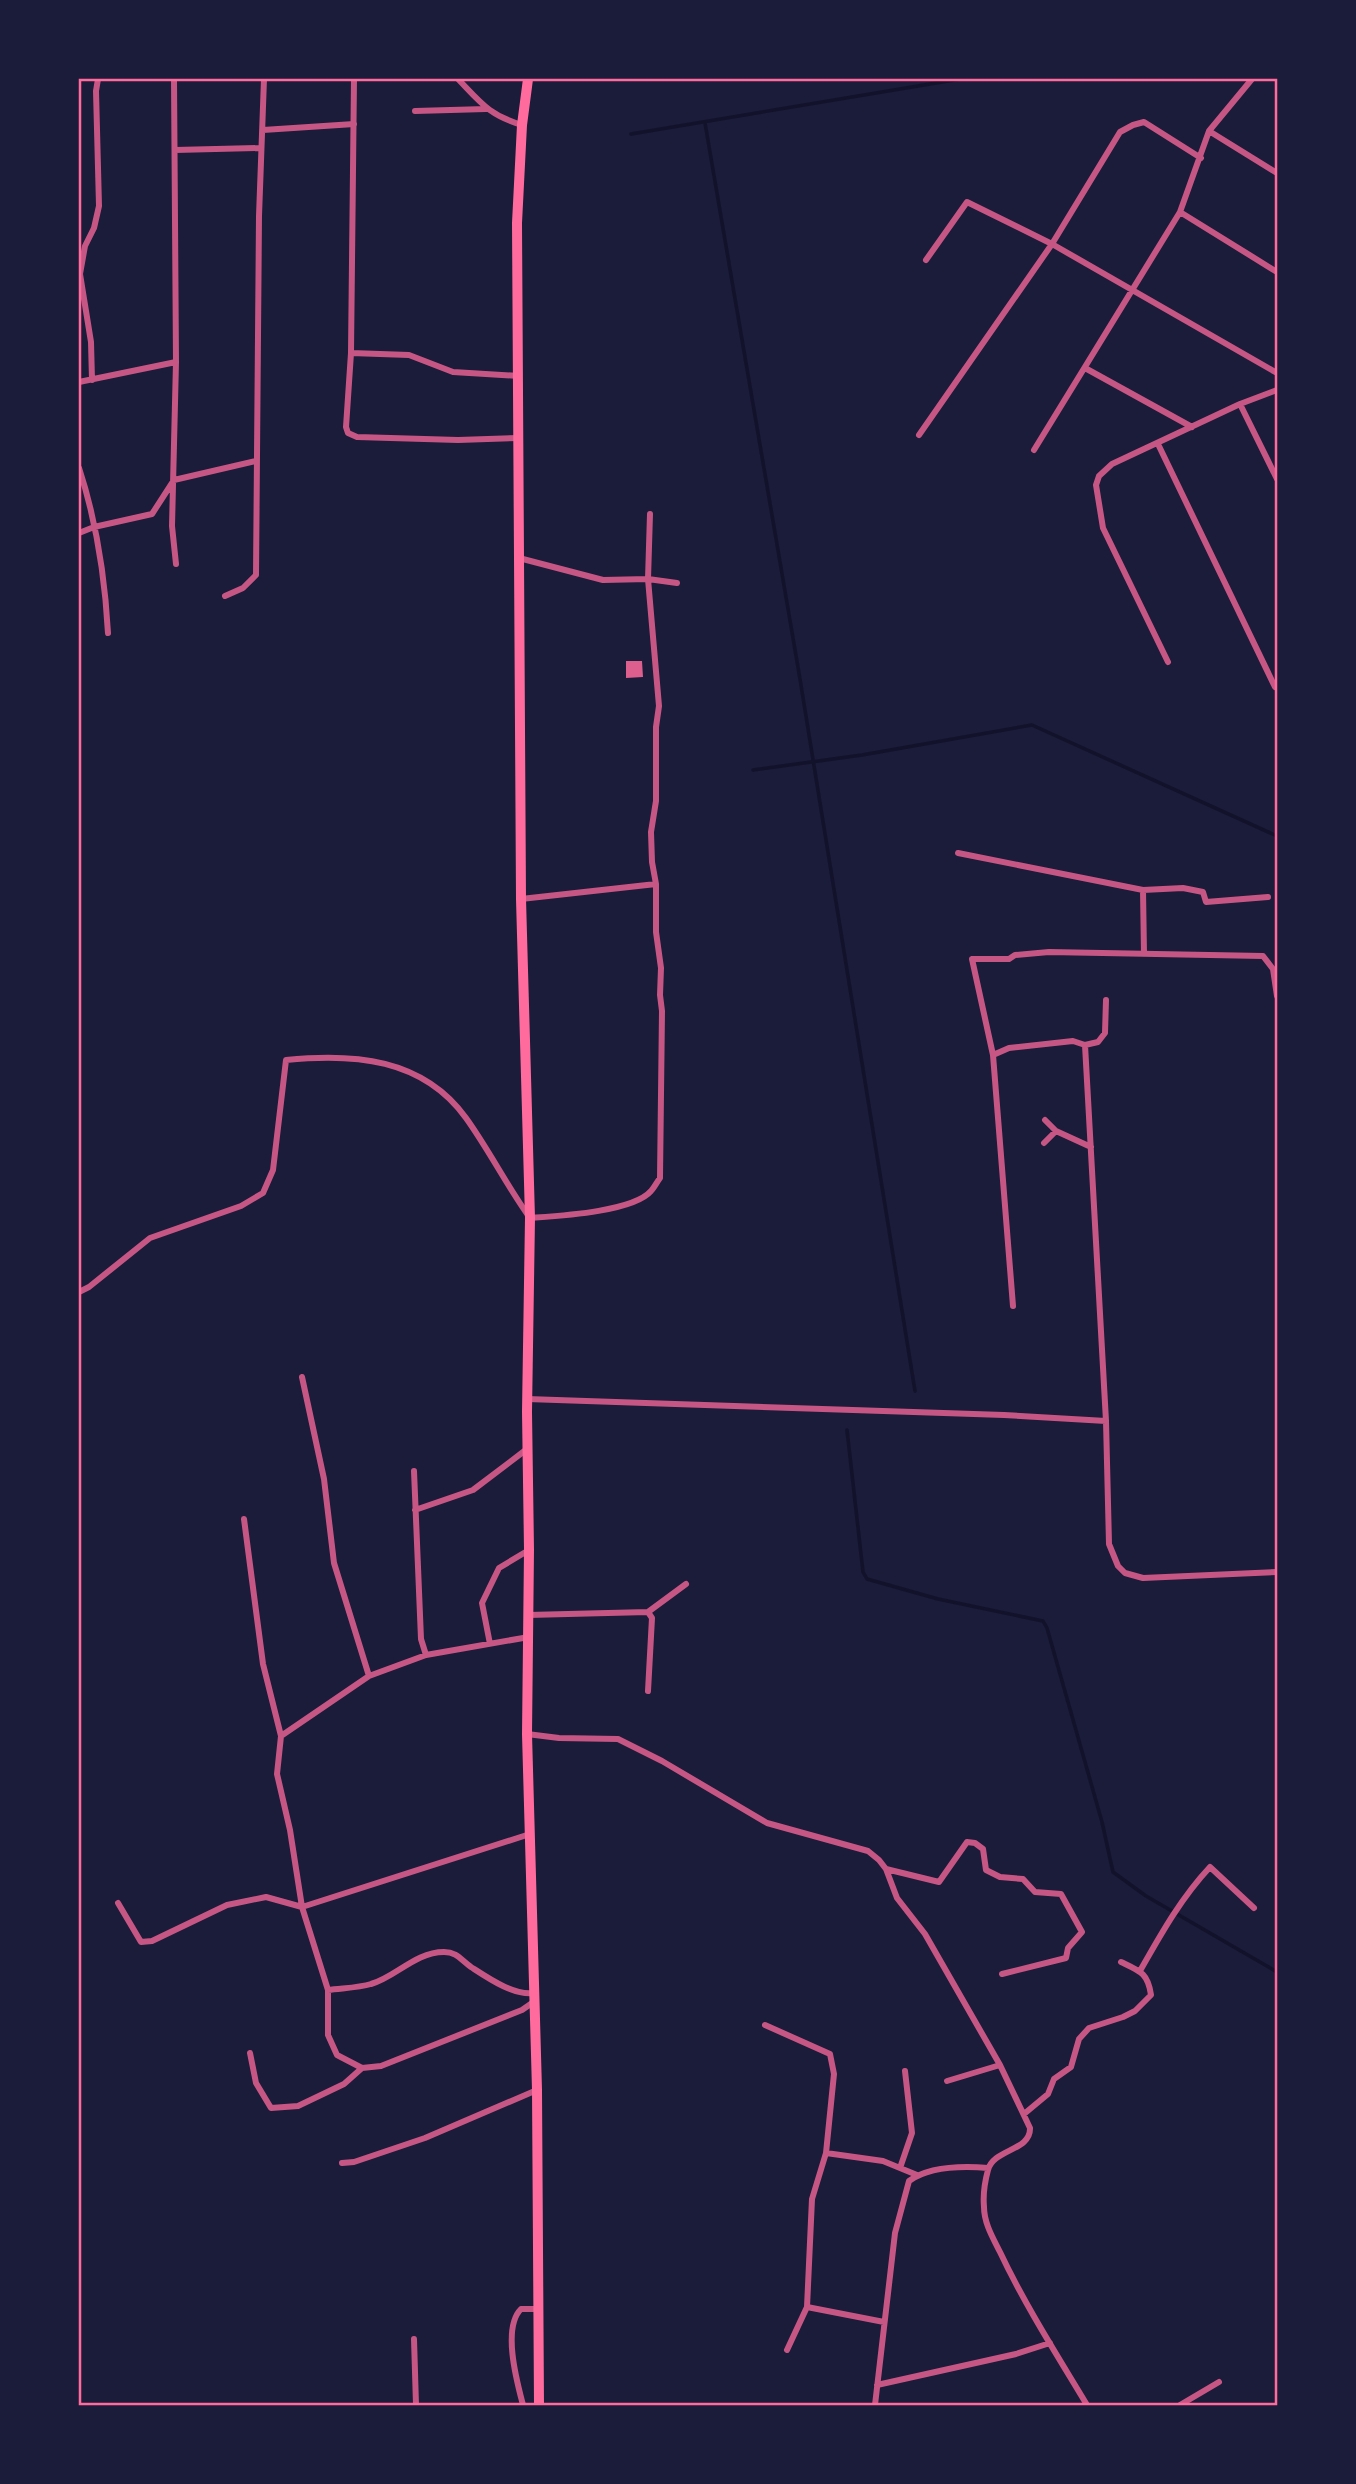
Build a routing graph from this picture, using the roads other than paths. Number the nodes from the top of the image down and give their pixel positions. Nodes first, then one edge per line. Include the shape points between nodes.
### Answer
1 (98, 79) edge
2 (174, 79) edge
3 (264, 79) edge
4 (354, 79) edge
5 (458, 79) edge
6 (528, 79) edge
7 (1252, 79) edge
8 (486, 109) junction
9 (415, 111) dead end
10 (354, 124) junction
11 (522, 125) junction
12 (263, 130) junction
13 (1209, 131) junction
14 (261, 148) junction
15 (175, 150) junction
16 (1201, 158) junction
17 (1277, 173) edge
18 (1180, 212) junction
19 (1052, 244) junction
20 (926, 260) dead end
21 (1277, 272) edge
22 (79, 274) edge
23 (1132, 289) junction
24 (351, 353) junction
25 (176, 362) junction
26 (1085, 368) junction
27 (1277, 373) edge
28 (519, 376) junction
29 (92, 380) junction
30 (79, 382) edge
31 (1277, 390) edge
32 (1240, 404) junction
33 (1192, 428) junction
34 (919, 435) dead end
35 (519, 438) junction
36 (1158, 444) junction
37 (1034, 450) dead end
38 (256, 461) junction
39 (79, 468) edge
40 (1277, 479) edge
41 (174, 480) junction
42 (650, 514) dead end
43 (94, 527) junction
44 (79, 533) edge
45 (519, 558) junction
46 (177, 564) dead end
47 (648, 579) junction
48 (677, 583) dead end
49 (225, 596) dead end
50 (108, 633) dead end
51 (1168, 662) dead end
52 (1275, 687) dead end
53 (958, 853) dead end
54 (656, 884) junction
55 (1143, 890) junction
56 (1268, 897) dead end
57 (521, 900) junction
58 (1144, 954) junction
59 (1277, 996) edge
60 (1106, 1000) dead end
61 (1086, 1045) junction
62 (993, 1055) junction
63 (1045, 1120) dead end
64 (1056, 1131) junction
65 (1044, 1143) dead end
66 (1091, 1147) junction
67 (530, 1218) junction
68 (79, 1292) edge
69 (1013, 1306) dead end
70 (302, 1377) dead end
71 (527, 1399) junction
72 (1106, 1421) junction
73 (527, 1448) junction
74 (414, 1471) dead end
75 (415, 1510) junction
76 (244, 1519) dead end
77 (529, 1550) junction
78 (1277, 1572) edge
79 (686, 1584) dead end
80 (648, 1612) junction
81 (528, 1615) junction
82 (529, 1637) junction
83 (490, 1644) junction
84 (426, 1655) junction
85 (369, 1676) junction
86 (648, 1691) dead end
87 (527, 1734) junction
88 (281, 1736) junction
89 (530, 1834) junction
90 (886, 1869) junction
91 (118, 1903) dead end
92 (302, 1907) junction
93 (1254, 1908) dead end
94 (1121, 1962) dead end
95 (1140, 1971) junction
96 (1002, 1974) dead end
97 (328, 1990) junction
98 (535, 1997) junction
99 (765, 2025) dead end
100 (250, 2053) dead end
101 (1000, 2065) junction
102 (362, 2068) junction
103 (905, 2071) dead end
104 (947, 2081) dead end
105 (537, 2090) junction
106 (1024, 2114) junction
107 (826, 2153) junction
108 (342, 2163) dead end
109 (900, 2168) junction
110 (988, 2168) junction
111 (917, 2175) junction
112 (807, 2307) junction
113 (537, 2309) junction
114 (884, 2322) junction
115 (414, 2339) dead end
116 (1050, 2343) junction
117 (787, 2350) dead end
118 (1219, 2382) dead end
119 (877, 2385) junction
120 (415, 2405) edge
121 (523, 2405) edge
122 (539, 2405) edge
123 (875, 2405) edge
124 (1087, 2405) edge
125 (1180, 2405) edge

1 - 22 street via 99,206
2 - 15 street
3 - 12 street
4 - 10 street
5 - 8 street
6 - 11 highway
7 - 13 street
8 - 9 street
8 - 11 street
10 - 12 street
10 - 24 street
11 - 28 highway via 517,223
12 - 14 street
13 - 16 street
13 - 17 street
14 - 15 street
14 - 38 street
15 - 25 street
16 - 18 street
16 - 19 street via 1143,122 1133,125 1121,132
18 - 21 street
18 - 23 street
19 - 20 street via 967,202
19 - 23 street
19 - 34 street
22 - 29 street via 91,342
23 - 26 street
23 - 27 street
24 - 28 street via 410,355 453,372
24 - 35 street via 346,427 351,435
25 - 29 street
25 - 41 street
26 - 33 street
26 - 37 street
28 - 35 highway
29 - 30 street
31 - 32 street
32 - 33 street
32 - 40 street
33 - 36 street
35 - 45 highway
36 - 51 street via 1112,464 1096,485 1103,528
36 - 52 street
38 - 41 street
38 - 49 street via 256,575 243,589
39 - 43 street
41 - 43 street via 152,514
41 - 46 street via 172,526
42 - 47 street
43 - 44 street
43 - 50 street
45 - 47 street via 603,580
45 - 57 highway
47 - 48 street
47 - 54 street via 659,706 652,832
53 - 55 street
54 - 57 street
54 - 67 street via 662,1011 660,1178 649,1194 615,1207
55 - 56 street via 1183,888 1203,892 1206,902
55 - 58 street
57 - 67 highway
58 - 59 street via 1263,956 1273,969
58 - 62 street via 1049,952 972,959
60 - 61 street via 1105,1033 1098,1042
61 - 62 street via 1073,1041 1009,1048
61 - 66 street
62 - 69 street
63 - 64 street
64 - 65 street
64 - 66 street
66 - 72 street
67 - 68 street via 465,1117 438,1088 405,1071 359,1058 286,1060 273,1170 263,1192 241,1206 150,1238
67 - 71 highway
70 - 85 street via 324,1479 334,1563
71 - 72 street
71 - 73 highway
72 - 78 street via 1109,1544 1125,1573 1143,1578
73 - 75 street via 473,1490
73 - 77 highway
74 - 75 street
75 - 84 street via 421,1639
76 - 88 street via 262,1664
77 - 81 highway
77 - 83 street via 499,1568 482,1603
79 - 80 street
80 - 81 street
80 - 86 street via 652,1618
81 - 82 highway
82 - 83 street
82 - 87 highway
83 - 84 street
84 - 85 street
85 - 88 street
87 - 89 highway
87 - 90 street via 618,1739 767,1823 868,1851
88 - 92 street via 277,1774
89 - 92 street
89 - 98 highway
90 - 96 street via 940,1881 967,1842 975,1843 983,1849 986,1870 1000,1877 1023,1878 1035,1892 1062,1894 1082,1932 1068,1948 1066,1958
90 - 101 street via 897,1898 920,1925
91 - 92 street via 141,1942 227,1905 266,1898
92 - 97 street
93 - 95 street via 1210,1867 1169,1920
94 - 95 street
95 - 106 street via 1149,1981 1151,1995 1135,2011 1089,2028 1079,2039 1071,2067 1054,2079 1048,2094
97 - 98 street via 370,1985 405,1964 443,1952 456,1954 506,1987
97 - 102 street via 328,2035 337,2055
98 - 102 street via 522,2010 381,2066
98 - 105 highway
99 - 107 street via 830,2054 834,2074
100 - 102 street via 256,2083 271,2108 298,2106 344,2084
101 - 104 street
101 - 106 street
103 - 109 street via 912,2133
105 - 108 street via 425,2138
105 - 113 highway
106 - 110 street via 1031,2134
107 - 109 street via 884,2161
107 - 112 street via 812,2199
109 - 111 street
110 - 111 street via 962,2166
110 - 116 street via 984,2207 988,2227
111 - 114 street via 909,2181 895,2233
112 - 114 street
112 - 117 street
113 - 121 street via 521,2309 516,2314 511,2341
113 - 122 highway
114 - 119 street
115 - 120 street
116 - 119 street
116 - 124 street
118 - 125 street
119 - 123 street

